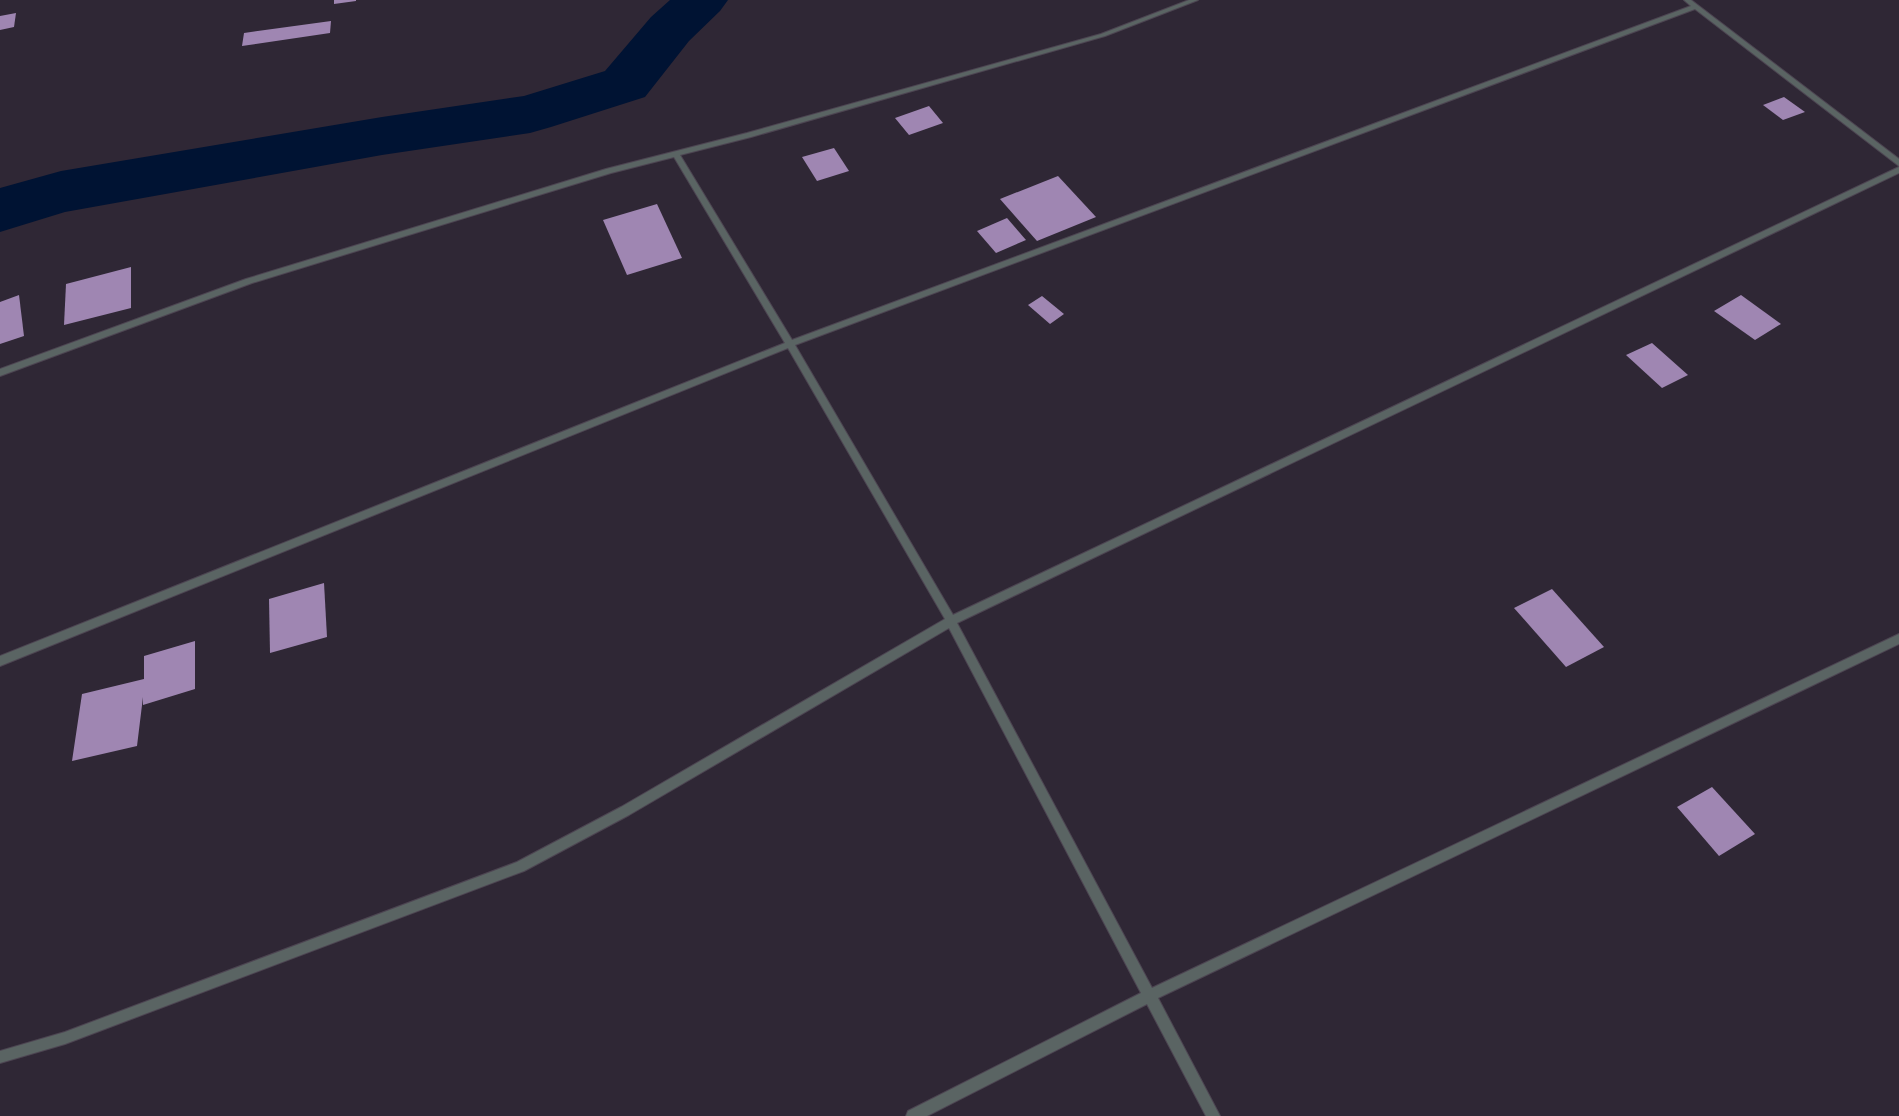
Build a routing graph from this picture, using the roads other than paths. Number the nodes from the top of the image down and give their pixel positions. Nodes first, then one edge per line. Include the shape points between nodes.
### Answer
1 (1194, 0) edge
2 (1688, 0) edge
3 (1695, 7) junction
4 (676, 154) junction
5 (1899, 163) edge
6 (1899, 170) edge
7 (790, 344) junction
8 (0, 373) edge
9 (951, 621) junction
10 (1899, 639) edge
11 (0, 661) edge
12 (1149, 996) junction
13 (0, 1057) edge
14 (913, 1116) edge
15 (1212, 1116) edge

1 - 4 street via 1103,35
2 - 3 street
3 - 5 street
3 - 7 street
4 - 7 street
4 - 8 street via 609,171 249,281
6 - 9 street
7 - 9 street
7 - 11 street
9 - 12 street
9 - 13 street via 625,811 520,867 65,1038
10 - 12 street
12 - 14 street
12 - 15 street

